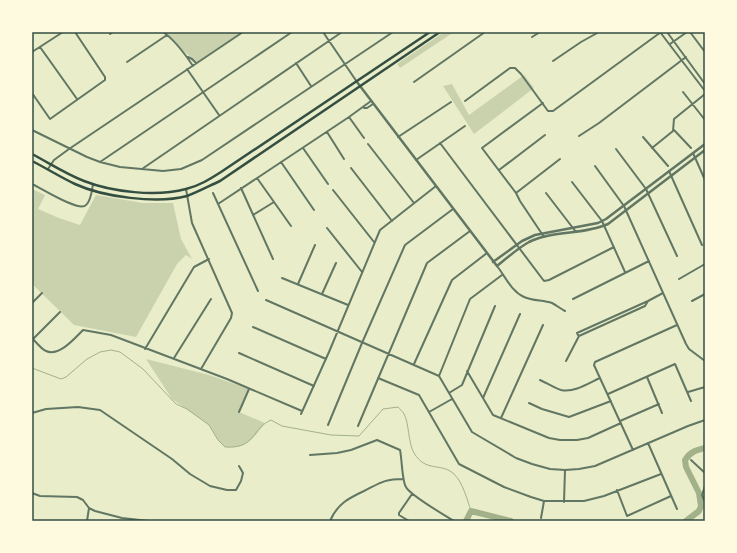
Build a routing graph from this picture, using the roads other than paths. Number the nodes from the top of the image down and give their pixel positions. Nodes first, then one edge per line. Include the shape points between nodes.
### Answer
1 (63, 32) edge
2 (75, 32) edge
3 (113, 32) edge
4 (162, 32) edge
5 (243, 32) edge
6 (292, 32) edge
7 (323, 32) edge
8 (342, 32) edge
9 (393, 32) edge
10 (430, 32) edge
11 (440, 32) edge
12 (485, 32) edge
13 (540, 32) edge
14 (599, 32) edge
15 (661, 32) edge
16 (667, 32) edge
17 (689, 32) edge
18 (110, 34) dead end
19 (167, 35) junction
20 (532, 37) dead end
21 (329, 41) junction
22 (674, 41) junction
23 (670, 44) junction
24 (40, 46) junction
25 (32, 52) edge
26 (705, 52) edge
27 (188, 57) junction
28 (686, 57) junction
29 (553, 61) dead end
30 (682, 61) junction
31 (127, 62) dead end
32 (196, 63) junction
33 (296, 63) junction
34 (344, 64) junction
35 (193, 66) junction
36 (187, 69) junction
37 (357, 82) junction
38 (414, 82) dead end
39 (705, 84) edge
40 (311, 86) junction
41 (360, 86) junction
42 (683, 92) dead end
43 (705, 92) edge
44 (32, 93) edge
45 (204, 93) junction
46 (77, 99) junction
47 (465, 101) dead end
48 (372, 102) junction
49 (451, 102) dead end
50 (542, 103) junction
51 (692, 104) junction
52 (219, 115) junction
53 (349, 117) junction
54 (705, 120) edge
55 (466, 126) dead end
56 (673, 129) junction
57 (32, 130) edge
58 (327, 132) junction
59 (545, 135) dead end
60 (579, 136) dead end
61 (398, 137) junction
62 (643, 137) dead end
63 (364, 138) dead end
64 (368, 144) dead end
65 (440, 144) junction
66 (705, 144) edge
67 (303, 148) junction
68 (652, 148) junction
69 (692, 148) dead end
70 (70, 149) junction
71 (616, 149) dead end
72 (705, 150) edge
73 (692, 153) junction
74 (32, 154) edge
75 (695, 158) junction
76 (344, 159) dead end
77 (560, 159) dead end
78 (416, 160) junction
79 (32, 161) edge
80 (100, 162) junction
81 (281, 162) junction
82 (51, 164) junction
83 (595, 166) dead end
84 (668, 166) dead end
85 (351, 168) dead end
86 (48, 169) junction
87 (140, 169) junction
88 (499, 170) junction
89 (669, 171) junction
90 (671, 176) junction
91 (258, 178) junction
92 (705, 180) edge
93 (572, 182) dead end
94 (32, 184) edge
95 (93, 184) junction
96 (328, 184) dead end
97 (436, 186) junction
98 (241, 188) junction
99 (186, 189) junction
100 (646, 189) junction
101 (92, 190) junction
102 (333, 190) dead end
103 (213, 193) dead end
104 (516, 193) junction
105 (546, 193) dead end
106 (649, 193) junction
107 (187, 196) junction
108 (274, 202) junction
109 (414, 203) junction
110 (218, 204) junction
111 (624, 206) junction
112 (453, 209) junction
113 (314, 210) dead end
114 (627, 210) junction
115 (253, 215) junction
116 (392, 221) junction
117 (602, 221) junction
118 (291, 226) dead end
119 (604, 226) junction
120 (572, 227) junction
121 (327, 228) dead end
122 (470, 231) junction
123 (576, 232) junction
124 (542, 233) junction
125 (528, 237) junction
126 (544, 238) junction
127 (374, 242) junction
128 (530, 242) junction
129 (517, 244) junction
130 (702, 245) dead end
131 (315, 246) dead end
132 (614, 247) junction
133 (519, 249) junction
134 (487, 253) junction
135 (677, 256) dead end
136 (209, 259) junction
137 (273, 259) dead end
138 (649, 261) junction
139 (493, 262) junction
140 (336, 263) dead end
141 (705, 264) edge
142 (497, 266) junction
143 (362, 272) junction
144 (625, 272) junction
145 (502, 275) junction
146 (282, 278) dead end
147 (679, 279) dead end
148 (298, 284) junction
149 (42, 292) dead end
150 (258, 292) dead end
151 (663, 293) junction
152 (322, 294) junction
153 (705, 295) edge
154 (211, 299) dead end
155 (573, 299) dead end
156 (266, 300) dead end
157 (692, 301) dead end
158 (32, 303) edge
159 (348, 305) junction
160 (495, 306) dead end
161 (634, 309) junction
162 (565, 311) dead end
163 (626, 311) junction
164 (60, 312) dead end
165 (520, 314) dead end
166 (628, 314) junction
167 (614, 316) junction
168 (616, 319) junction
169 (543, 325) dead end
170 (677, 326) junction
171 (253, 327) dead end
172 (337, 332) junction
173 (579, 336) junction
174 (33, 339) edge
175 (362, 343) junction
176 (145, 349) junction
177 (239, 353) dead end
178 (388, 354) junction
179 (174, 358) junction
180 (326, 359) junction
181 (566, 360) dead end
182 (705, 361) edge
183 (414, 365) junction
184 (201, 369) junction
185 (467, 371) junction
186 (439, 376) junction
187 (647, 377) junction
188 (378, 378) junction
189 (600, 378) junction
190 (540, 380) dead end
191 (314, 386) junction
192 (705, 387) edge
193 (249, 389) junction
194 (688, 392) junction
195 (449, 393) junction
196 (608, 394) junction
197 (483, 398) junction
198 (452, 399) junction
199 (611, 401) junction
200 (692, 401) dead end
201 (529, 402) dead end
202 (659, 404) junction
203 (239, 412) dead end
204 (429, 412) junction
205 (32, 413) edge
206 (662, 413) dead end
207 (502, 418) junction
208 (705, 420) edge
209 (621, 422) junction
210 (328, 425) dead end
211 (358, 426) dead end
212 (648, 443) junction
213 (633, 450) junction
214 (310, 455) dead end
215 (691, 460) dead end
216 (239, 466) dead end
217 (565, 470) junction
218 (705, 473) edge
219 (661, 474) junction
220 (403, 479) junction
221 (705, 486) edge
222 (617, 490) junction
223 (32, 493) edge
224 (412, 494) junction
225 (671, 496) junction
226 (544, 501) junction
227 (564, 502) junction
228 (705, 502) edge
229 (89, 508) junction
230 (677, 509) dead end
231 (541, 518) dead end
232 (87, 521) edge
233 (149, 521) edge
234 (330, 521) edge
235 (409, 521) edge
236 (454, 521) edge
237 (487, 521) edge
238 (491, 521) edge

1 - 24 street
2 - 46 street via 105,77 105,80
3 - 18 street
4 - 19 street
5 - 32 street
6 - 45 street
7 - 21 street
8 - 21 street
9 - 34 street
10 - 37 main road
11 - 41 main road
12 - 38 street
13 - 20 street
14 - 29 street
15 - 23 street
15 - 50 street via 553,111 548,111
16 - 22 street
17 - 22 street
17 - 26 street
19 - 27 street
19 - 31 street
21 - 33 street
21 - 34 street
22 - 23 street
22 - 28 street
23 - 30 street
24 - 25 street
24 - 46 street
27 - 32 street
27 - 35 street
28 - 30 street
28 - 39 street
30 - 43 street
30 - 60 street
32 - 35 street
33 - 40 street
33 - 52 street
34 - 37 street
34 - 40 street
35 - 36 street
36 - 45 street
36 - 70 street
37 - 41 street
37 - 99 main road via 221,172
40 - 87 street via 202,160 182,169
41 - 48 street
41 - 107 main road via 220,180
42 - 51 street
43 - 51 street
44 - 46 street via 50,119
45 - 52 street
45 - 80 street
47 - 50 street via 510,68 515,68
48 - 53 street
48 - 61 street
49 - 61 street
50 - 88 street via 482,148
51 - 54 street
51 - 56 street via 674,119
52 - 87 street
53 - 58 street
53 - 63 street
55 - 65 street
56 - 68 street via 673,132
56 - 69 street
57 - 70 street
58 - 67 street
58 - 76 street
59 - 88 street
61 - 78 street
62 - 68 street
64 - 109 street
65 - 78 street
65 - 129 street
66 - 73 street
67 - 81 street
67 - 96 street
68 - 84 street
70 - 80 street
70 - 82 street
71 - 100 street
72 - 75 street
73 - 75 street
73 - 89 street
74 - 82 main road
75 - 90 street
75 - 92 street
77 - 104 street
78 - 97 street
79 - 86 main road
80 - 87 street
81 - 91 street
81 - 113 street
82 - 86 street
82 - 95 main road
83 - 111 street
85 - 116 street
86 - 101 main road
88 - 104 street
89 - 90 street
89 - 100 street
90 - 106 street
90 - 130 street
91 - 98 street
91 - 108 street
93 - 117 street
94 - 101 street via 82,208 88,204
95 - 99 main road via 151,193
95 - 101 street
97 - 109 street
97 - 112 street
98 - 110 street
98 - 115 street
99 - 107 street
100 - 106 street
100 - 111 street
101 - 107 main road via 152,199
102 - 127 street
103 - 110 street
104 - 124 street
105 - 120 street
106 - 114 street
106 - 135 street
107 - 136 street via 192,223
108 - 115 street
108 - 118 street
109 - 116 street
110 - 150 street
111 - 114 street
111 - 117 street
112 - 122 street
112 - 175 street via 405,245
114 - 119 street
114 - 138 street
115 - 137 street
116 - 127 street via 380,230
117 - 119 street
117 - 120 street
119 - 123 street
119 - 132 street
120 - 123 street
120 - 124 street
121 - 143 street
122 - 134 street
122 - 178 street via 427,263
123 - 126 street
124 - 125 street
124 - 126 street
125 - 128 street
125 - 129 street
126 - 128 street
127 - 143 street
128 - 133 street
129 - 133 street
129 - 139 street
131 - 148 street
132 - 133 street via 546,281
132 - 144 street
133 - 142 street
134 - 139 street
134 - 183 street via 452,280
136 - 176 street via 194,267
136 - 184 street via 232,313
138 - 144 street
138 - 151 street
139 - 142 street
140 - 152 street
141 - 147 street
142 - 145 street
143 - 159 street
144 - 155 street
145 - 162 street via 524,297 552,303
145 - 186 street via 470,299
146 - 148 street
148 - 152 street
149 - 158 street
151 - 161 street
151 - 170 street
152 - 159 street
153 - 157 street
154 - 179 street
156 - 172 street
159 - 172 street
160 - 185 street
161 - 163 street
161 - 166 street
163 - 166 street
163 - 167 street
164 - 174 street
165 - 197 street
166 - 168 street
167 - 168 street
167 - 173 street via 578,333
168 - 173 street
169 - 207 street
170 - 182 street via 689,349
170 - 189 street via 595,362
171 - 180 street
172 - 175 street
172 - 180 street
173 - 181 street
174 - 176 street via 45,351 52,353 62,349 83,330 111,335
175 - 178 street
175 - 210 street
176 - 179 street
177 - 191 street
178 - 183 street
178 - 188 street
179 - 184 street
180 - 191 street
183 - 186 street
184 - 193 street
185 - 195 street via 462,385
185 - 197 street
186 - 195 street
187 - 194 street via 675,364
187 - 196 street
187 - 202 street
188 - 204 street via 419,395
188 - 211 street
189 - 190 street via 569,391 560,390
189 - 196 street
191 - 193 street via 302,412
192 - 194 street
193 - 203 street
194 - 200 street
195 - 198 street
196 - 199 street
197 - 207 street via 493,415
198 - 204 street
198 - 217 street via 472,432 516,458 550,469
199 - 201 street via 569,418
199 - 209 street
202 - 206 street
202 - 209 street
204 - 226 street via 459,464 504,487
205 - 216 street via 46,409 78,407 100,410 202,482 218,488 236,490 243,473
207 - 209 street via 549,438 560,440 588,438
208 - 212 street
209 - 213 street
212 - 213 street
212 - 219 street
213 - 217 street via 595,466
214 - 220 street via 351,450 377,440 400,450
215 - 218 street
217 - 227 street
219 - 222 street
219 - 225 street
220 - 224 street via 405,487
220 - 234 street via 381,482 345,500
221 - 228 street via 702,495
222 - 225 street via 627,516
222 - 227 street via 584,501
223 - 229 street via 40,496 77,497
224 - 235 street via 399,512 399,515
224 - 236 street
225 - 230 street
226 - 227 street
226 - 231 street
229 - 232 street
229 - 233 street via 122,518
237 - 238 street

